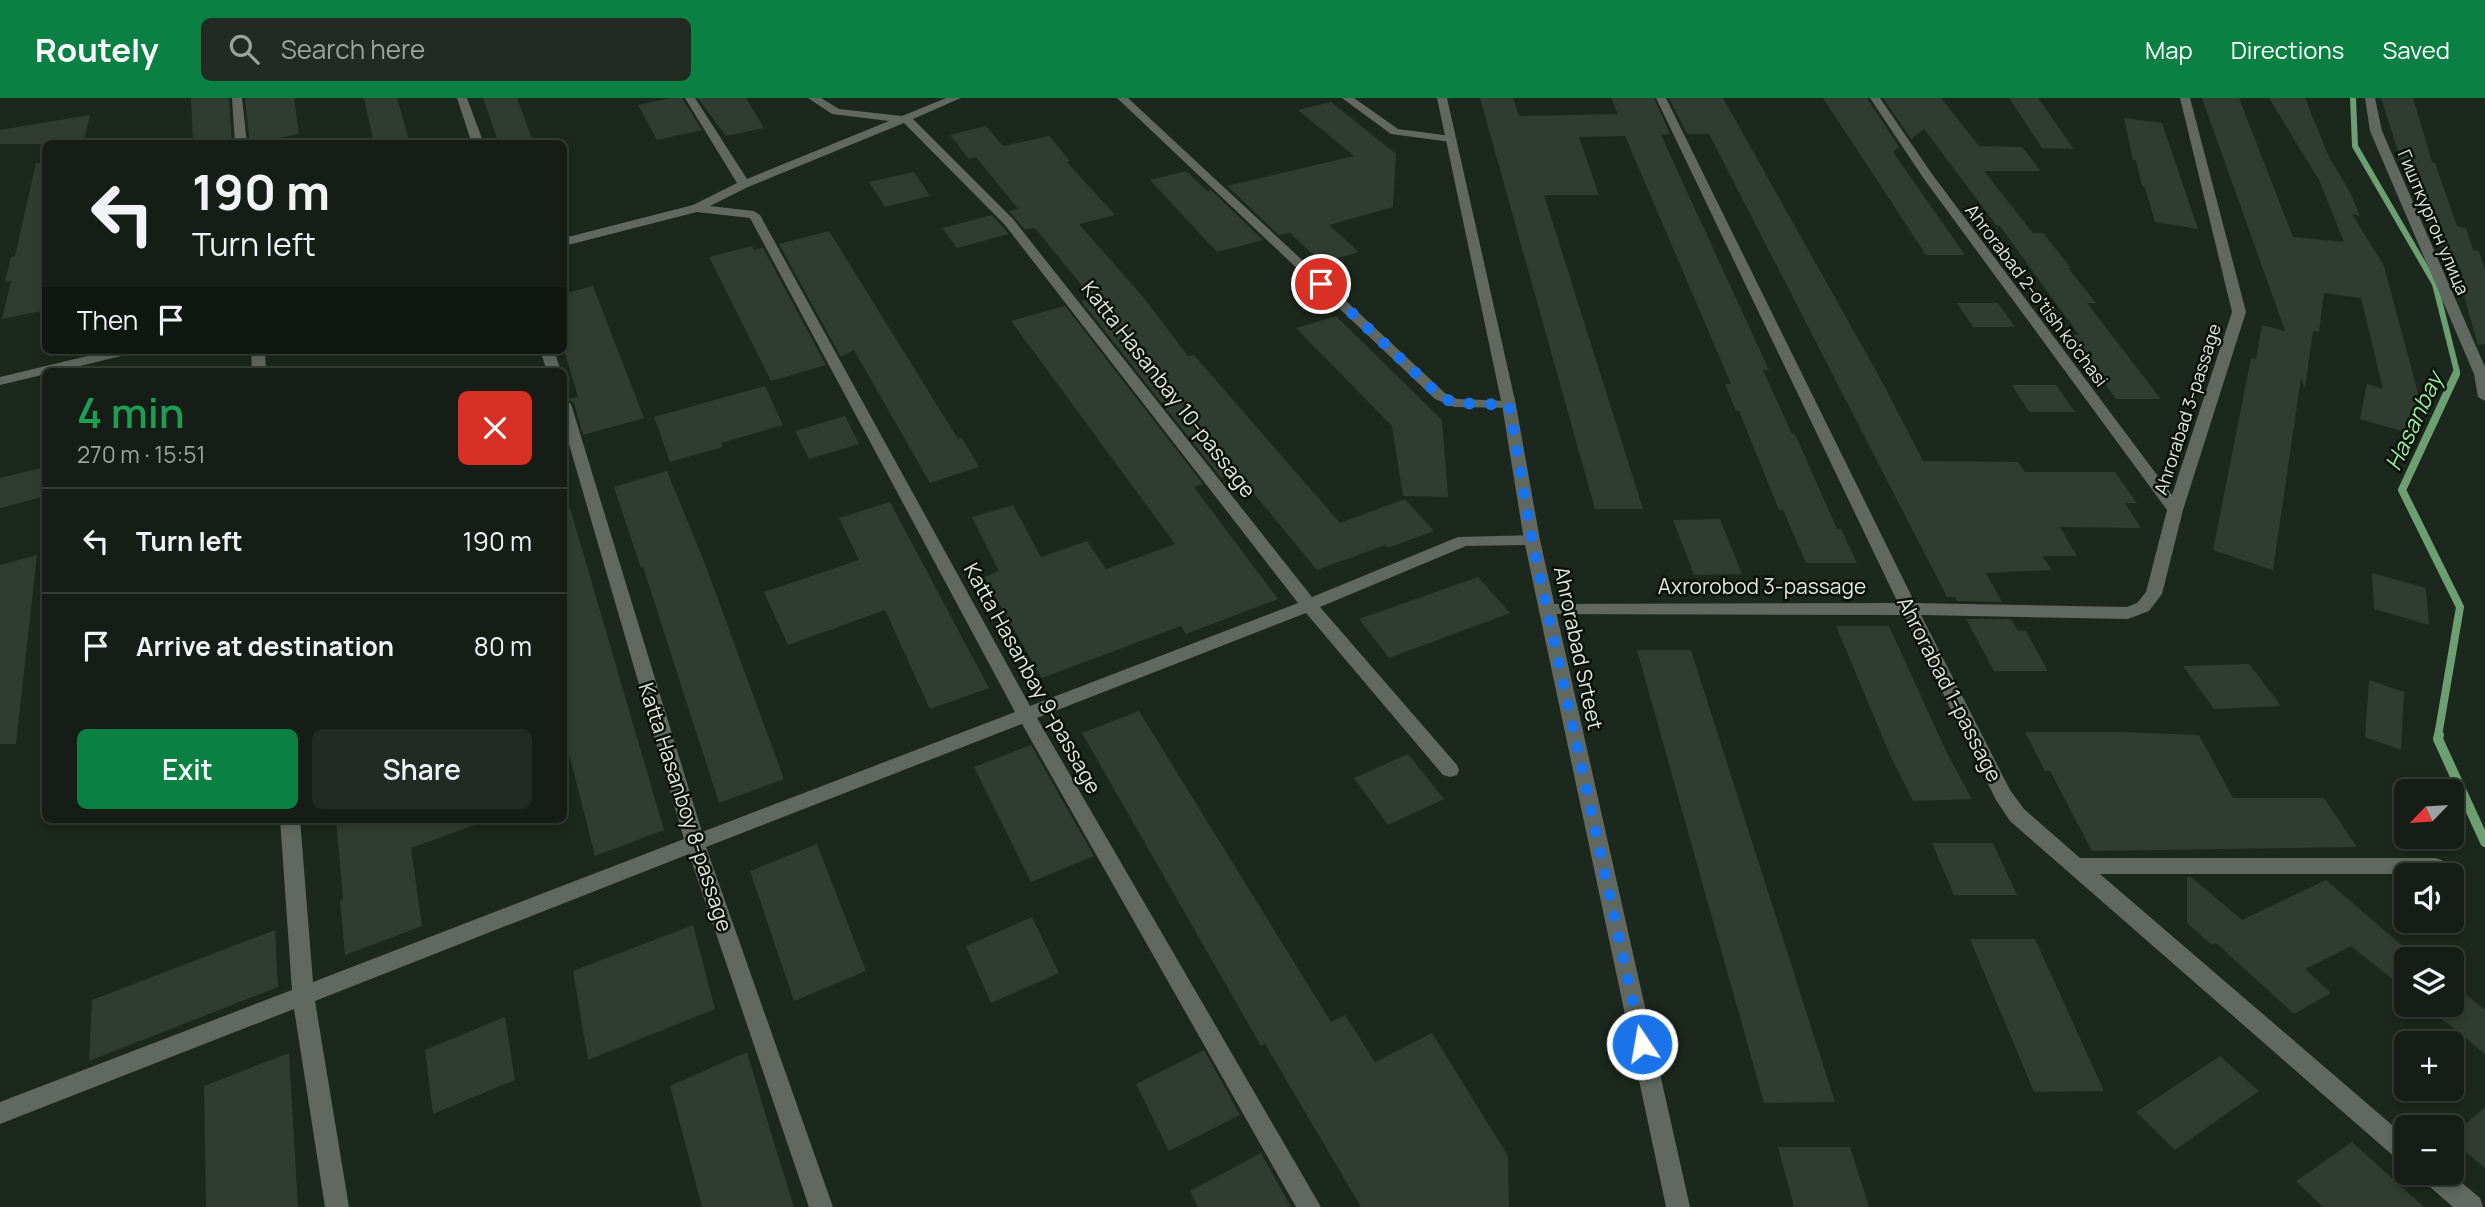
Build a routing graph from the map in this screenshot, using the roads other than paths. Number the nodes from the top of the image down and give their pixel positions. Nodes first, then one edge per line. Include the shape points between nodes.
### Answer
1 (237, 98) edge
2 (463, 98) edge
3 (690, 98) edge
4 (813, 98) edge
5 (956, 98) edge
6 (1122, 98) edge
7 (1347, 98) edge
8 (1442, 98) edge
9 (1661, 98) edge
10 (1875, 98) edge
11 (2185, 98) edge
12 (2370, 98) edge
13 (908, 120) junction
14 (1451, 139) junction
15 (241, 140) edge
16 (477, 140) edge
17 (744, 184) junction
18 (696, 208) junction
19 (567, 241) edge
20 (113, 354) edge
21 (56, 368) edge
22 (42, 372) edge
23 (0, 382) edge
24 (2485, 397) edge
25 (1509, 405) junction
26 (567, 414) edge
27 (2175, 510) junction
28 (1532, 540) junction
29 (1309, 605) junction
30 (1909, 608) junction
31 (1548, 610) junction
32 (1026, 715) junction
33 (1450, 770) dead end
34 (290, 823) edge
35 (695, 843) junction
36 (2074, 866) junction
37 (2394, 866) edge
38 (303, 995) junction
39 (0, 1113) edge
40 (2394, 1142) edge
41 (2445, 1185) edge
42 (337, 1207) edge
43 (821, 1207) edge
44 (1310, 1207) edge
45 (1678, 1207) edge
46 (2471, 1207) edge

1 - 15 street
2 - 16 street
3 - 17 street
4 - 13 street via 836,112
5 - 13 street
6 - 25 street via 1440,396 1454,403
7 - 14 street via 1395,132
8 - 14 street, Ahrorabad Srteet
9 - 30 street, Ahrorabad 1-passage
10 - 27 street, Ahrorabad 2-o'tish ko'chasi
11 - 27 street, Ahrorabad 3-passage via 2239,312
12 - 24 street, Гишткургон улица via 2376,131 2481,374
13 - 17 street
13 - 29 street, Katta Hasanbay 10-passage via 1009,222
14 - 25 street, Ahrorabad Srteet
17 - 18 street
18 - 19 street
18 - 32 street, Katta Hasanbay 9-passage via 754,215
20 - 21 street
22 - 23 street
25 - 28 street, Ahrorabad Srteet
26 - 35 street, Katta Hasanboy 8-passage
27 - 30 street, Ahrorabad 3-passage via 2154,594 2143,607 2129,613
28 - 29 street via 1464,541
28 - 31 street, Ahrorabad Srteet
29 - 32 street
29 - 33 street, Katta Hasanbay 10-passage
30 - 31 street, Axrorobod 3-passage
30 - 36 street, Ahrorabad 1-passage via 2004,795 2017,815
31 - 45 street, Ahrorabad Srteet
32 - 35 street
32 - 44 street, Katta Hasanbay 9-passage
34 - 38 street
35 - 38 street
35 - 43 street, Katta Hasanboy 8-passage
36 - 37 street
36 - 40 street, Ahrorabad 1-passage
38 - 39 street
38 - 42 street
41 - 46 street

